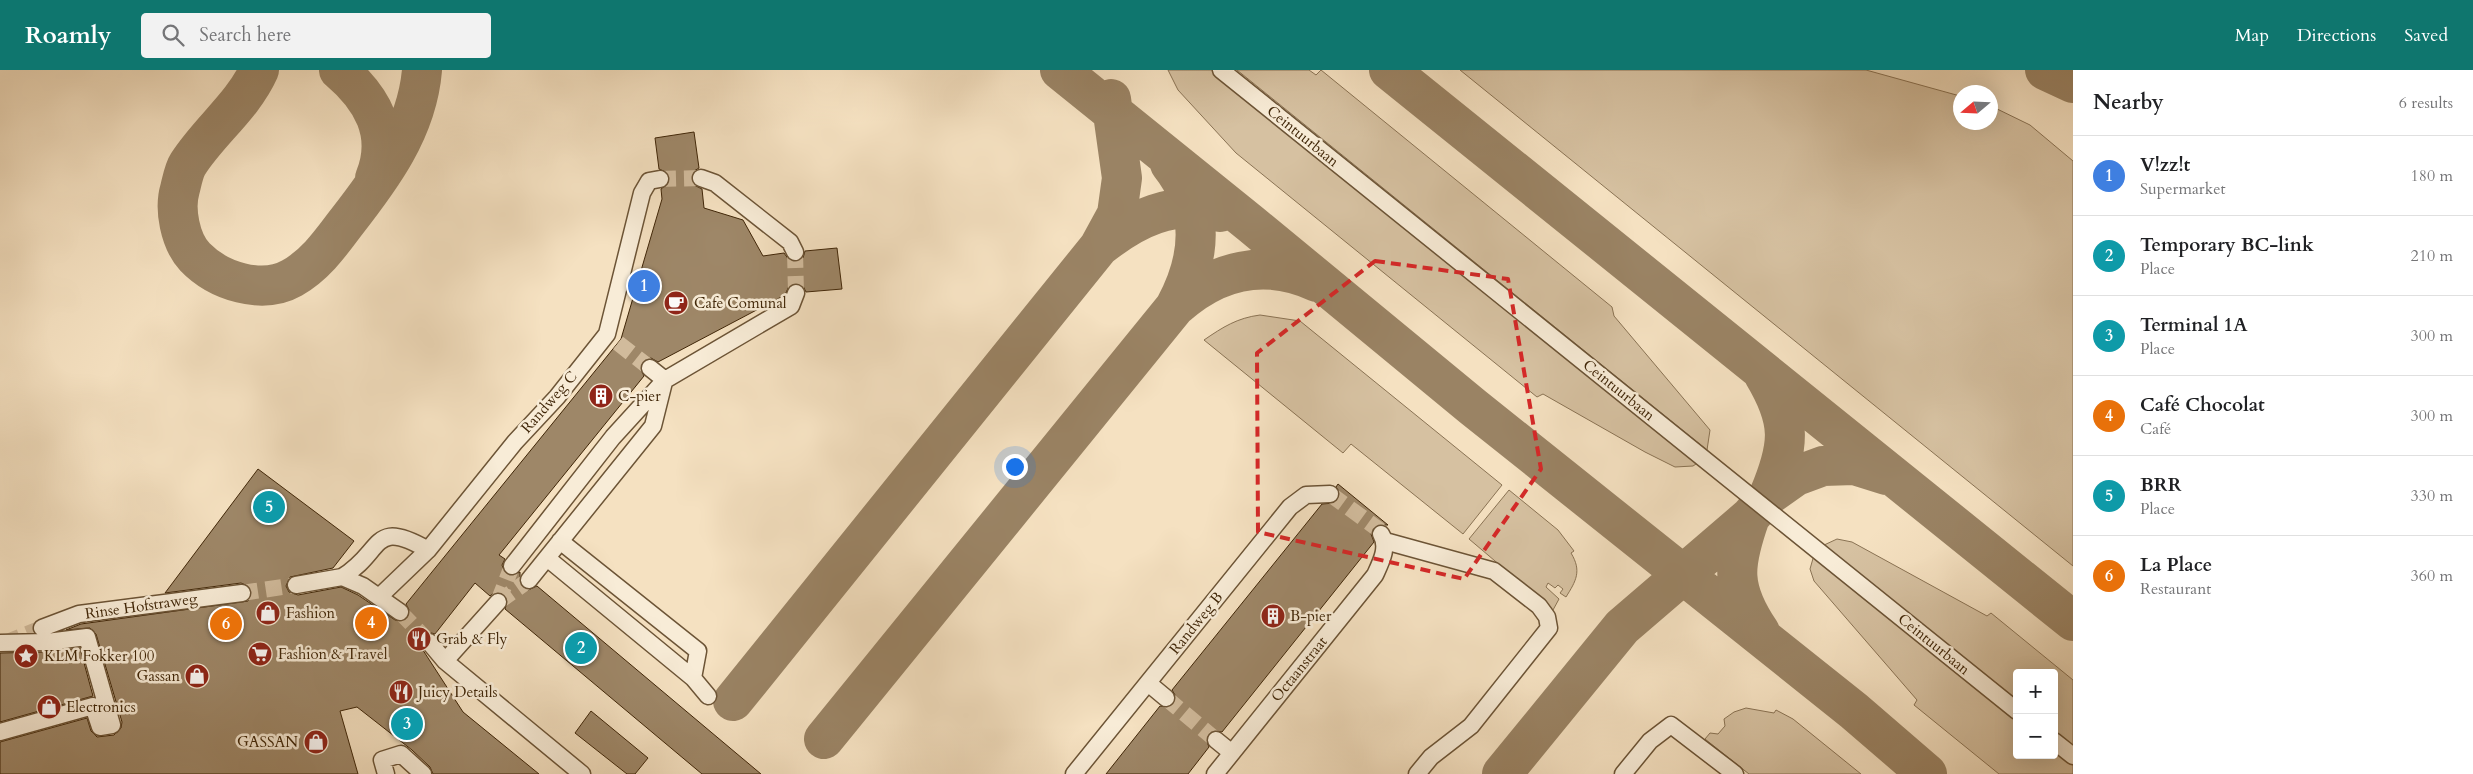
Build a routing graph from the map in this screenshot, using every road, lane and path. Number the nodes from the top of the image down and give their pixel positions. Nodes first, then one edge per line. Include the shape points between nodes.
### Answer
1 (1221, 70) edge
2 (701, 178) tunnel mouth
3 (660, 179) tunnel mouth
4 (795, 252) tunnel mouth
5 (796, 293) tunnel mouth
6 (650, 368) tunnel mouth
7 (665, 380) junction
8 (1330, 494) tunnel mouth
9 (560, 541) junction
10 (428, 550) junction
11 (546, 558) junction
12 (512, 566) tunnel mouth
13 (342, 577) junction
14 (607, 579) junction
15 (529, 580) tunnel mouth
16 (296, 585) tunnel mouth
17 (242, 593) tunnel mouth
18 (379, 597) junction
19 (594, 597) junction
20 (498, 602) dead end
21 (400, 612) tunnel mouth
22 (654, 616) junction
23 (42, 628) tunnel mouth
24 (640, 634) junction
25 (429, 642) tunnel mouth
26 (0, 643) edge
27 (445, 662) junction
28 (692, 678) junction
29 (1148, 683) junction
30 (708, 696) dead end
31 (1166, 698) tunnel mouth
32 (2013, 707) edge
33 (0, 732) edge
34 (1216, 740) tunnel mouth
35 (2058, 744) edge
36 (1232, 753) junction
37 (2073, 756) edge
38 (386, 774) edge
39 (423, 774) edge
40 (582, 774) edge
41 (1074, 774) edge
42 (1215, 774) edge
43 (1417, 774) edge
44 (1623, 774) edge
45 (1735, 774) edge

1 - 32 street, Ceintuurbaan
2 - 4 street via 715,183 790,242
3 - 10 street, Randweg C via 650,181 642,193 612,338 515,442
5 - 7 street via 791,306
6 - 7 street
7 - 9 street via 653,426
7 - 12 street via 613,437
8 - 29 street, Randweg B via 1306,495 1290,507
9 - 11 street
9 - 14 street
10 - 13 street via 394,534 378,542 357,568
10 - 18 street, Randweg C
11 - 15 street
11 - 19 street
13 - 16 street
13 - 18 street
14 - 19 street
14 - 22 street
17 - 23 street, Rinse Hofstraweg via 79,614
18 - 21 street
19 - 24 street
20 - 27 street
22 - 24 street
22 - 28 street via 698,651
24 - 28 street
25 - 27 street
26 - 33 street via 47,642 88,636 112,725 100,727 92,706
27 - 40 street
28 - 30 street
29 - 31 street
29 - 41 street, Randweg B
34 - 36 street
35 - 37 street
36 - 42 street, Octaanstraat
36 - 43 street, Octaanstraat via 1375,575 1382,560 1383,537 1494,571 1539,606 1547,617 1549,628 1471,726 1432,757
38 - 39 street via 382,760 401,754
44 - 45 street via 1650,742 1671,724

